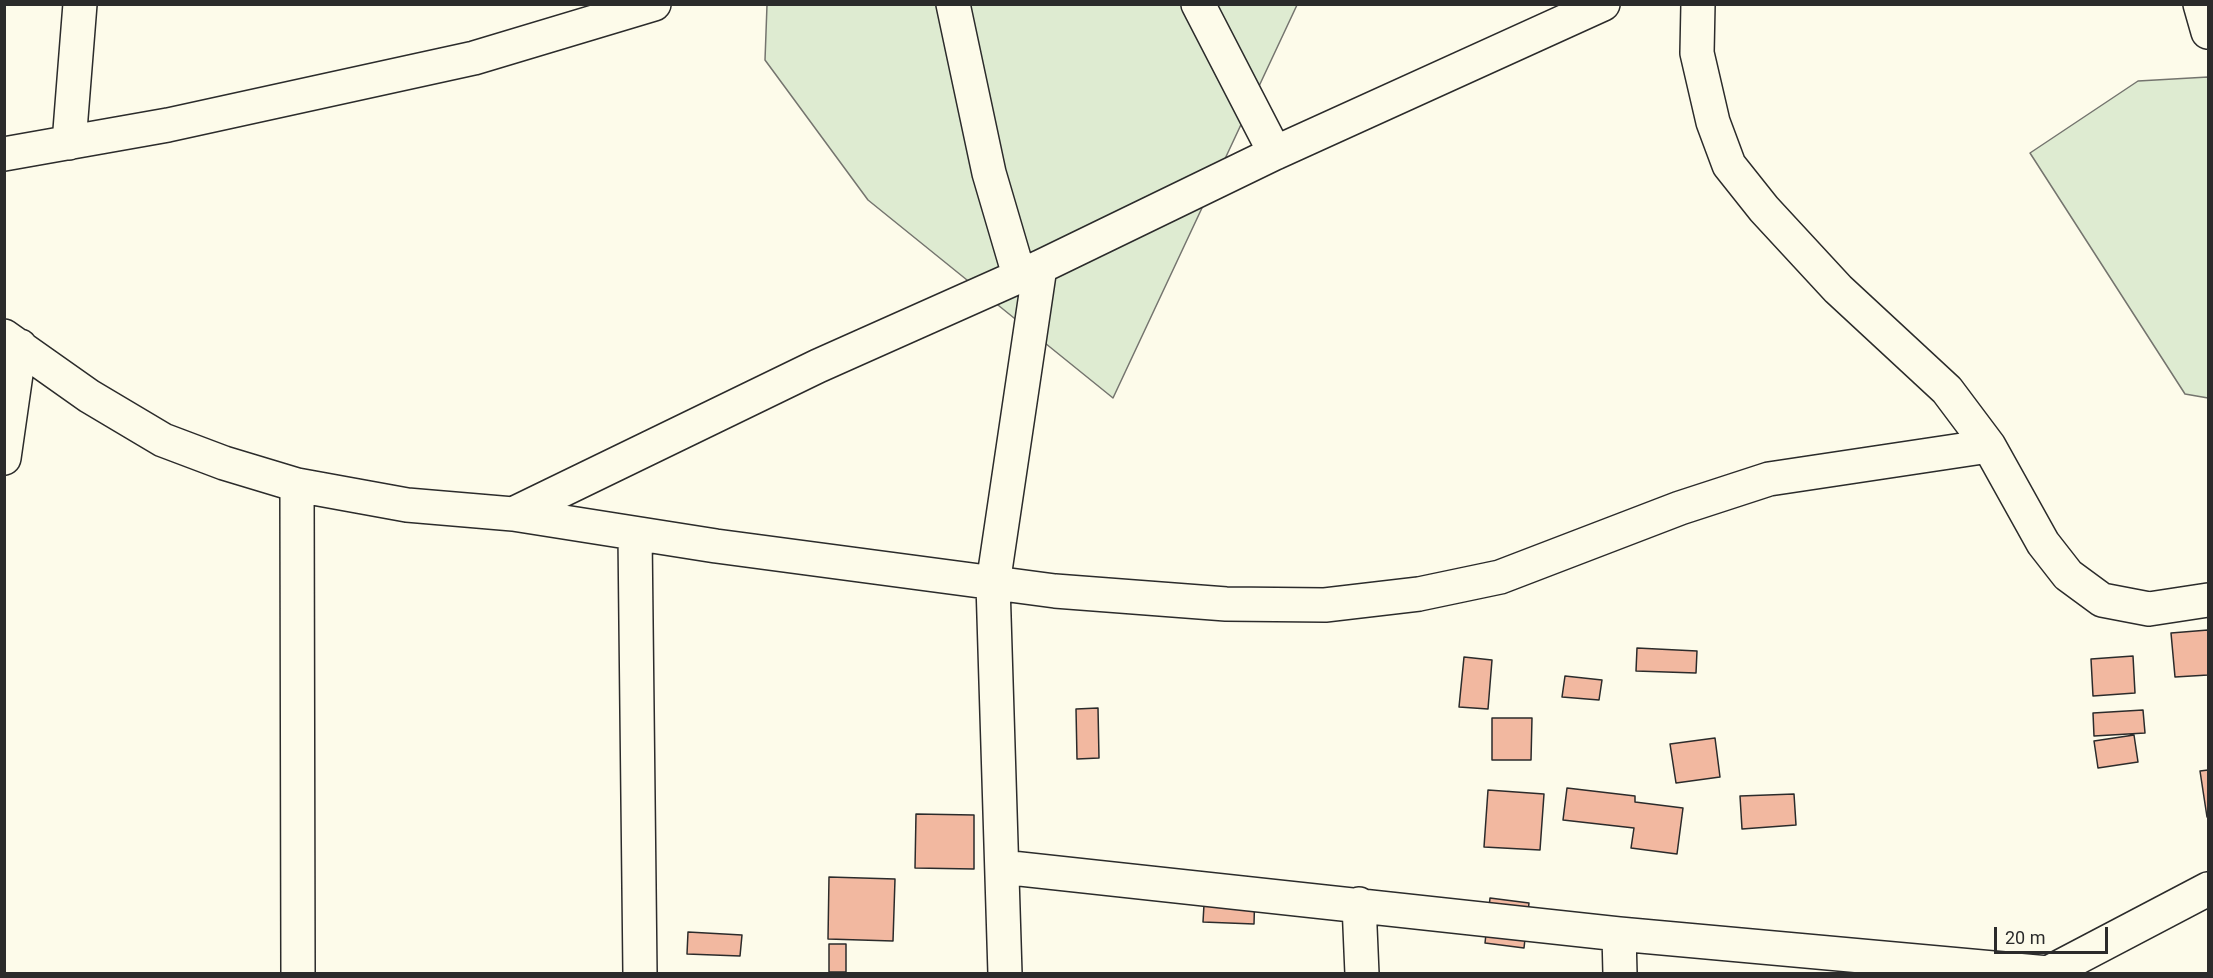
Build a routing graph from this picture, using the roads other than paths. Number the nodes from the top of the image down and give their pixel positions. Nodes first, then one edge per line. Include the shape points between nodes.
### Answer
1 (80, 4) edge
2 (654, 4) edge
3 (953, 4) edge
4 (1198, 4) edge
5 (1603, 4) edge
6 (1698, 4) edge
7 (2200, 4) edge
8 (2208, 32) edge
9 (69, 143) junction
10 (1275, 153) junction
11 (4, 154) edge
12 (1030, 271) junction
13 (12, 341) edge
14 (1989, 446) junction
15 (4, 458) edge
16 (297, 485) junction
17 (513, 514) junction
18 (635, 534) junction
19 (993, 584) junction
20 (2208, 600) edge
21 (1002, 867) junction
22 (2208, 889) edge
23 (1359, 904) junction
24 (1619, 934) junction
25 (2048, 973) edge
26 (298, 974) edge
27 (640, 974) edge
28 (1005, 974) edge
29 (1362, 974) edge
30 (1620, 974) edge

1 - 9 street
2 - 9 street via 474,58
3 - 12 street via 988,173
4 - 10 street
5 - 10 street
6 - 14 street via 1697,53 1713,122 1729,165 1838,289 1947,390
7 - 8 street
9 - 11 street
10 - 12 street
12 - 17 street via 818,366
12 - 19 street
13 - 15 street
13 - 16 street via 89,396 163,440
14 - 19 street via 1769,479 1680,508 1500,577 1419,594 1325,605 1226,604
14 - 20 street via 2043,543 2068,574 2102,600 2149,609
16 - 17 street via 407,505
16 - 26 street
17 - 18 street
18 - 19 street
18 - 27 street
19 - 21 street
21 - 23 street
21 - 28 street
22 - 25 street
23 - 24 street
23 - 29 street
24 - 25 street
24 - 30 street

